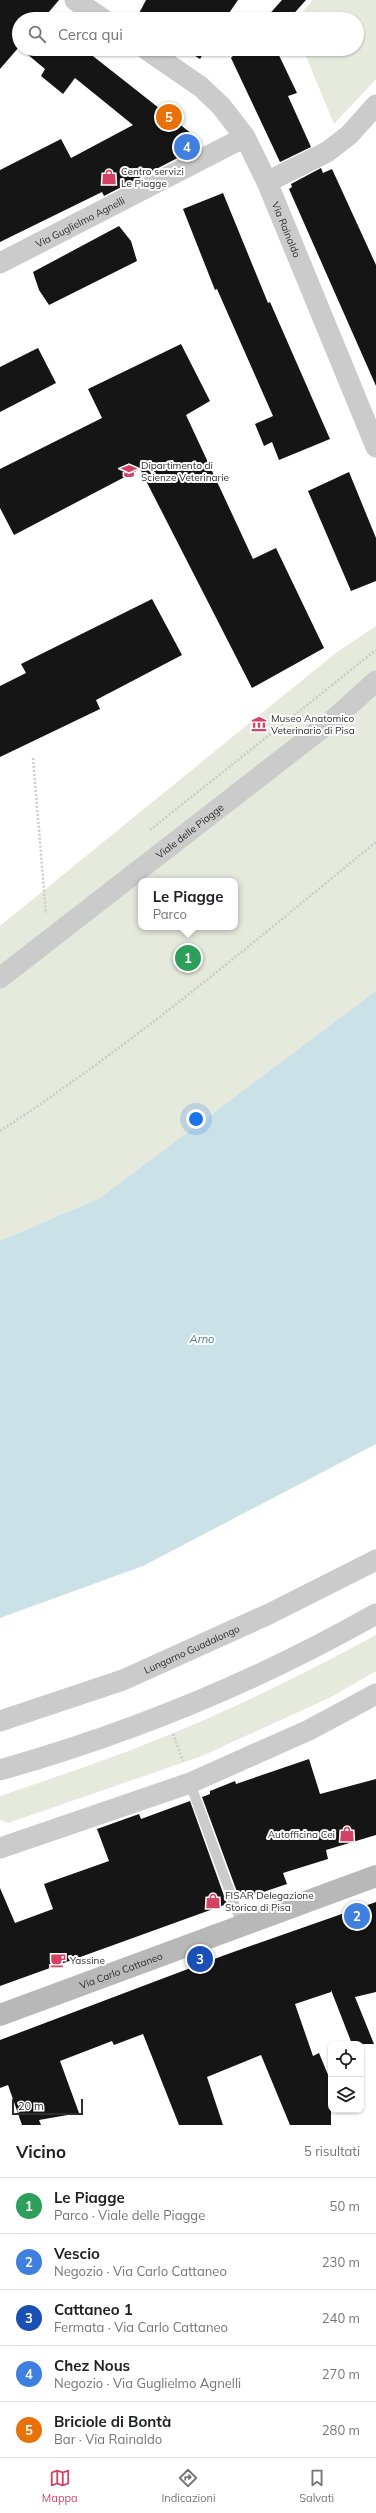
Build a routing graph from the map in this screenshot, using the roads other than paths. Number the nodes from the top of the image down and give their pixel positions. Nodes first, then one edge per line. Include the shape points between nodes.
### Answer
1 (75, 0) edge
2 (93, 12) edge
3 (156, 56) edge
4 (376, 105) edge
5 (245, 137) junction
6 (267, 182) junction
7 (0, 263) edge
8 (376, 447) edge
9 (376, 681) edge
10 (0, 978) edge
11 (376, 1560) edge
12 (376, 1614) edge
13 (376, 1694) edge
14 (0, 1721) edge
15 (0, 1770) edge
16 (190, 1783) junction
17 (0, 1848) edge
18 (376, 1876) edge
19 (242, 1925) junction
20 (0, 2015) edge

1 - 2 street
3 - 5 street, Via Rainaldo via 201,87 221,106
4 - 6 street via 349,135 327,152
5 - 6 street, Via Rainaldo
5 - 7 street, Via Guglielmo Agnelli
6 - 8 street, Via Rainaldo
9 - 10 street, Viale delle Piagge via 335,718
11 - 14 street, Lungarno Guadalongo via 269,1614 123,1680
12 - 15 street via 310,1650 234,1686 46,1757
13 - 16 street via 308,1730
16 - 17 street
16 - 19 lane
18 - 19 main road, Via Carlo Cattaneo
19 - 20 main road, Via Carlo Cattaneo

